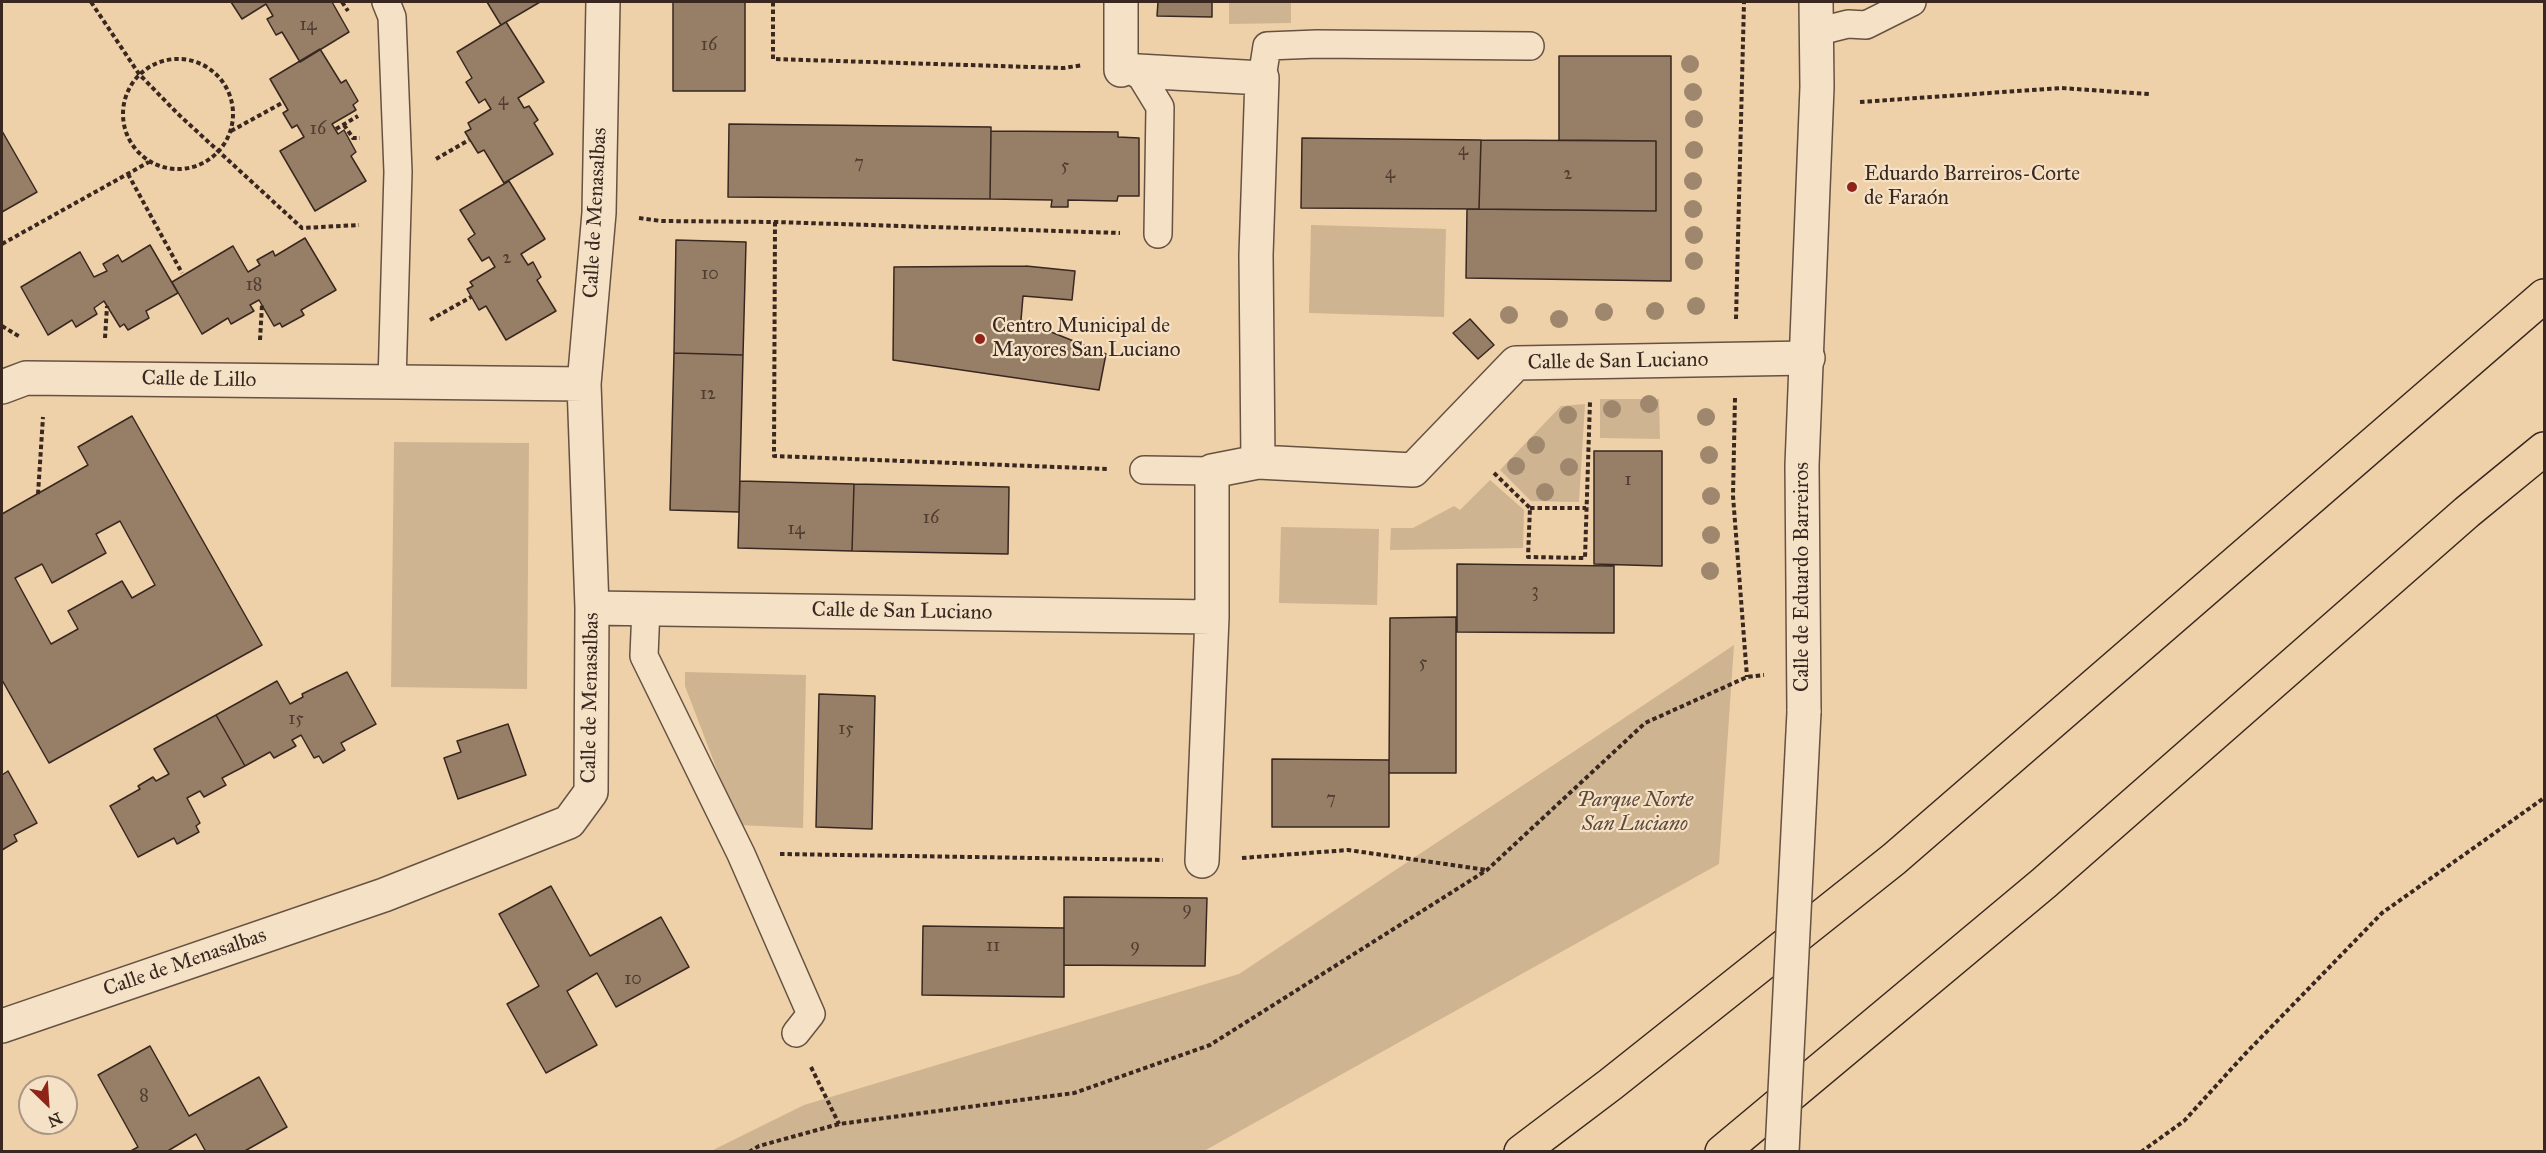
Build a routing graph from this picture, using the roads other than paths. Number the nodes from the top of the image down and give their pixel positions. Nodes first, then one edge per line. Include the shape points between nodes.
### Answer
1 (386, 2) edge
2 (603, 2) edge
3 (1121, 2) edge
4 (1912, 2) edge
5 (1816, 17) edge
6 (1530, 46) dead end
7 (1129, 70) junction
8 (1262, 78) junction
9 (1158, 234) road end
10 (2544, 296) edge
11 (1808, 358) junction
12 (3, 382) edge
13 (392, 382) junction
14 (584, 384) junction
15 (2544, 449) edge
16 (1258, 462) junction
17 (1144, 470) road end
18 (1212, 471) junction
19 (592, 608) junction
20 (646, 608) junction
21 (1212, 617) junction
22 (1202, 861) road end
23 (2, 1026) edge
24 (796, 1034) road end
25 (1521, 1152) edge
26 (1722, 1152) edge
27 (1782, 1152) edge

1 - 13 lane via 392,17 398,172
2 - 14 street, Calle de Menasalbas via 600,213
3 - 7 street
4 - 5 lane via 1866,25
5 - 11 street, Calle de Eduardo Barreiros
6 - 8 lane via 1267,46
7 - 8 street
7 - 9 lane via 1160,107
8 - 16 street via 1256,255
10 - 25 highway via 1894,859
11 - 16 street, Calle de San Luciano via 1516,363 1413,470
11 - 27 street, Calle de Eduardo Barreiros, bridge via 1802,465 1804,712
12 - 13 street, Calle de Lillo via 27,378
13 - 14 street, Calle de Lillo
14 - 19 street, Calle de Menasalbas
15 - 26 highway via 2044,883
16 - 18 street, Calle de San Luciano
17 - 18 lane
18 - 21 street
19 - 20 street, Calle de San Luciano
19 - 23 street, Calle de Menasalbas via 591,792 569,822 384,895
20 - 21 street, Calle de San Luciano
20 - 24 lane via 644,656 741,854 811,1014
21 - 22 street

